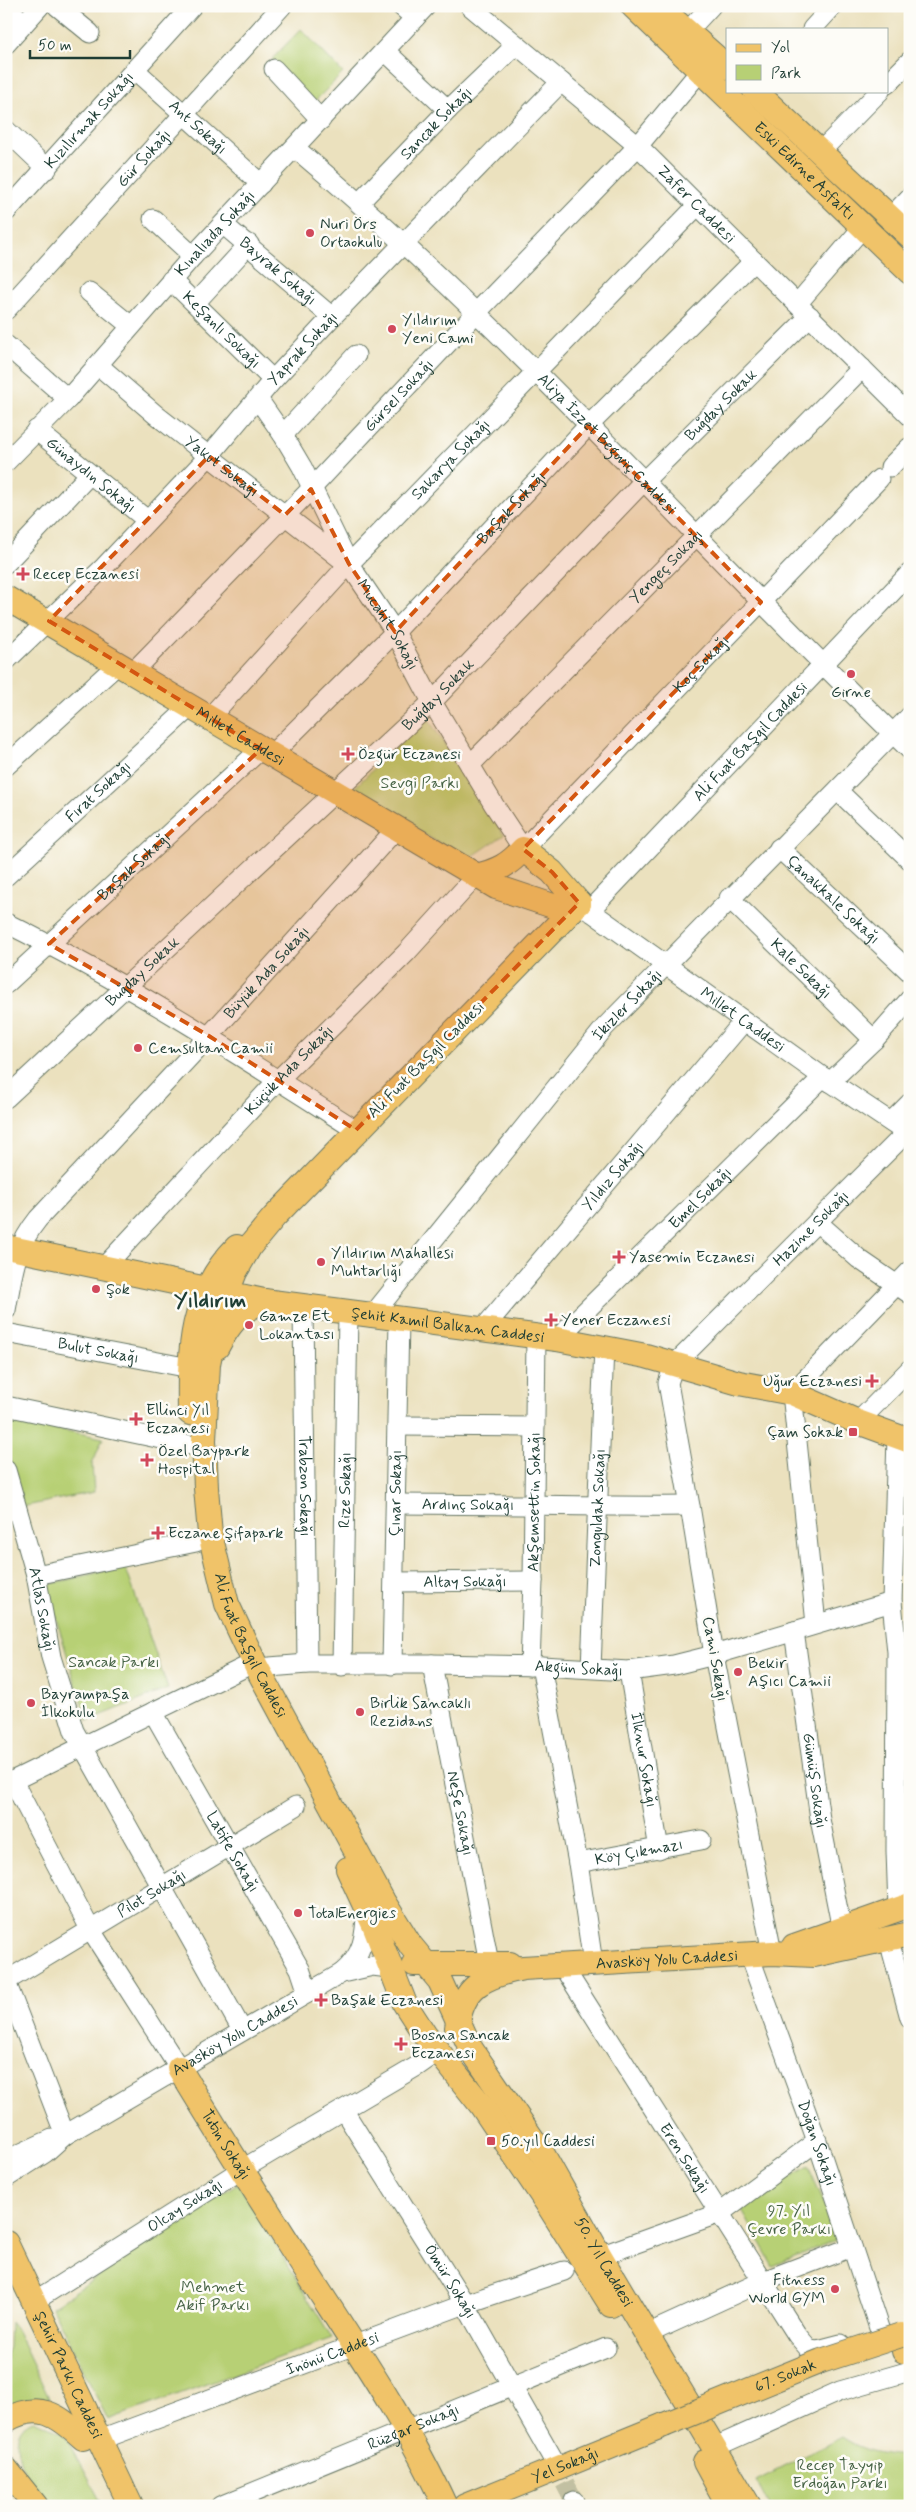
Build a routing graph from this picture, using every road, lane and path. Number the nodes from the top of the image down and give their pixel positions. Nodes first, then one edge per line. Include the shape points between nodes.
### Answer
1 (40, 6) edge
2 (57, 6) edge
3 (192, 6) edge
4 (282, 6) edge
5 (470, 6) edge
6 (633, 6) edge
7 (658, 6) edge
8 (711, 6) edge
9 (833, 6) edge
10 (6, 7) edge
11 (414, 10) edge
12 (24, 23) junction
13 (813, 28) edge
14 (687, 32) junction
15 (90, 33) dead end
16 (6, 44) edge
17 (516, 45) junction
18 (385, 51) junction
19 (910, 62) edge
20 (726, 67) edge
21 (726, 68) edge
22 (274, 69) dead end
23 (134, 70) junction
24 (701, 70) junction
25 (561, 82) junction
26 (888, 83) edge
27 (756, 92) edge
28 (879, 92) edge
29 (448, 110) junction
30 (182, 115) junction
31 (321, 120) junction
32 (6, 130) edge
33 (638, 146) junction
34 (295, 148) junction
35 (820, 152) junction
36 (47, 169) junction
37 (261, 184) junction
38 (910, 197) edge
39 (359, 203) junction
40 (698, 205) junction
41 (6, 212) edge
42 (888, 214) junction
43 (152, 219) dead end
44 (224, 225) junction
45 (863, 227) junction
46 (910, 236) edge
47 (249, 244) junction
48 (404, 244) junction
49 (193, 256) junction
50 (754, 261) junction
51 (910, 272) edge
52 (171, 280) junction
53 (89, 292) dead end
54 (196, 302) junction
55 (6, 310) edge
56 (804, 310) junction
57 (477, 312) junction
58 (332, 316) junction
59 (131, 326) junction
60 (6, 345) edge
61 (356, 356) dead end
62 (98, 365) junction
63 (862, 368) junction
64 (534, 371) junction
65 (274, 380) junction
66 (68, 399) junction
67 (258, 399) junction
68 (910, 416) edge
69 (588, 426) junction
70 (36, 430) junction
71 (283, 435) junction
72 (910, 447) edge
73 (209, 456) junction
74 (6, 462) edge
75 (90, 474) junction
76 (644, 481) junction
77 (311, 489) junction
78 (285, 515) junction
79 (147, 520) junction
80 (697, 536) junction
81 (6, 563) edge
82 (349, 564) junction
83 (910, 573) edge
84 (6, 598) edge
85 (761, 602) junction
86 (49, 621) junction
87 (395, 632) junction
88 (6, 661) edge
89 (823, 664) junction
90 (125, 668) junction
91 (432, 702) junction
92 (199, 712) junction
93 (910, 716) edge
94 (892, 733) junction
95 (910, 750) edge
96 (266, 752) junction
97 (470, 765) junction
98 (6, 766) edge
99 (838, 791) junction
100 (333, 792) junction
101 (396, 829) junction
102 (780, 848) junction
103 (517, 856) junction
104 (910, 860) edge
105 (6, 876) edge
106 (476, 876) junction
107 (509, 892) junction
108 (729, 898) junction
109 (542, 903) junction
110 (584, 907) junction
111 (6, 923) edge
112 (542, 943) junction
113 (49, 944) junction
114 (666, 965) junction
115 (910, 972) edge
116 (6, 984) edge
117 (125, 988) junction
118 (910, 999) edge
119 (744, 1021) junction
120 (209, 1036) junction
121 (874, 1040) junction
122 (278, 1080) junction
123 (826, 1080) junction
124 (6, 1098) edge
125 (910, 1104) edge
126 (356, 1130) junction
127 (902, 1130) edge
128 (817, 1222) junction
129 (12, 1248) edge
130 (104, 1266) junction
131 (910, 1271) edge
132 (216, 1290) junction
133 (903, 1290) edge
134 (264, 1301) junction
135 (303, 1307) junction
136 (6, 1310) edge
137 (360, 1315) junction
138 (399, 1320) junction
139 (482, 1330) junction
140 (6, 1333) edge
141 (546, 1338) junction
142 (604, 1347) junction
143 (674, 1365) junction
144 (199, 1366) junction
145 (910, 1369) edge
146 (792, 1392) junction
147 (6, 1406) edge
148 (858, 1422) junction
149 (398, 1426) junction
150 (535, 1427) junction
151 (904, 1439) edge
152 (190, 1445) junction
153 (6, 1470) edge
154 (396, 1504) junction
155 (534, 1504) junction
156 (690, 1506) junction
157 (596, 1507) junction
158 (196, 1542) junction
159 (36, 1575) junction
160 (534, 1581) junction
161 (396, 1582) junction
162 (892, 1602) junction
163 (816, 1624) junction
164 (794, 1631) junction
165 (714, 1655) junction
166 (903, 1655) edge
167 (307, 1664) junction
168 (432, 1664) junction
169 (392, 1665) junction
170 (342, 1666) junction
171 (536, 1666) junction
172 (250, 1668) junction
173 (591, 1668) junction
174 (629, 1671) junction
175 (153, 1712) junction
176 (83, 1747) junction
177 (10, 1782) edge
178 (296, 1806) dead end
179 (701, 1840) dead end
180 (229, 1847) junction
181 (659, 1849) junction
182 (578, 1863) junction
183 (162, 1888) junction
184 (366, 1905) junction
185 (898, 1908) edge
186 (90, 1929) junction
187 (842, 1930) junction
188 (900, 1936) edge
189 (760, 1954) junction
190 (425, 1963) junction
191 (489, 1963) junction
192 (593, 1963) junction
193 (562, 1965) junction
194 (389, 1968) junction
195 (342, 1973) junction
196 (6, 1981) edge
197 (308, 1993) junction
198 (910, 2018) edge
199 (458, 2019) junction
200 (242, 2030) junction
201 (438, 2048) junction
202 (179, 2068) junction
203 (344, 2111) junction
204 (65, 2135) junction
205 (818, 2141) junction
206 (6, 2160) edge
207 (241, 2170) junction
208 (6, 2178) edge
209 (720, 2213) junction
210 (6, 2243) edge
211 (852, 2247) junction
212 (600, 2256) junction
213 (564, 2271) dead end
214 (6, 2278) edge
215 (763, 2280) junction
216 (33, 2302) junction
217 (465, 2304) junction
218 (647, 2334) junction
219 (904, 2343) edge
220 (355, 2346) junction
221 (606, 2348) dead end
222 (809, 2349) joint
223 (513, 2386) junction
224 (6, 2420) edge
225 (406, 2430) junction
226 (667, 2432) junction
227 (92, 2439) junction
228 (715, 2448) junction
229 (552, 2457) tunnel mouth
230 (6, 2469) edge
231 (6, 2488) edge
232 (20, 2506) edge
233 (36, 2506) edge
234 (113, 2506) edge
235 (131, 2506) edge
236 (220, 2506) edge
237 (445, 2506) edge
238 (465, 2506) edge
239 (506, 2506) edge
240 (729, 2506) edge
241 (749, 2506) edge

1 - 12 street
2 - 15 street
3 - 23 street, Kızılırmak Sokağı
4 - 30 street, Gür Sokağı
5 - 17 street, Zafer Caddesi
6 - 24 main road, Eski Edirne Asfaltı
7 - 14 main road
8 - 14 street
9 - 13 street
10 - 12 street
11 - 18 street, Kınalıada Sokağı
12 - 16 street
14 - 20 main road
17 - 25 street, Zafer Caddesi
17 - 29 street, Sancak Sokağı
18 - 29 street
18 - 31 street, Kınalıada Sokağı
19 - 26 street
21 - 24 main road via 708,66
22 - 31 street
23 - 30 street, Ant Sokağı
23 - 36 street, Kızılırmak Sokağı
24 - 33 street, Gürsel Sokağı
24 - 45 main road, Eski Edirne Asfaltı
25 - 33 street, Zafer Caddesi
25 - 48 street, Yaprak Sokağı
27 - 35 main road, Eski Edirne Asfaltı
28 - 35 street
29 - 39 street, Sancak Sokağı
30 - 37 street, Ant Sokağı
30 - 55 street, Gür Sokağı
31 - 34 street, Kınalıada Sokağı
32 - 36 street
33 - 40 street, Zafer Caddesi
33 - 57 street, Gürsel Sokağı
34 - 37 street, Kınalıada Sokağı
34 - 39 street, Aliya İzzet Begoviç Caddesi
35 - 42 main road, Eski Edirne Asfaltı
36 - 41 street, Kızılırmak Sokağı
37 - 44 street, Kınalıada Sokağı
38 - 42 street
39 - 48 street, Aliya İzzet Begoviç Caddesi
40 - 50 street, Zafer Caddesi
40 - 64 street, Sakarya Sokağı
42 - 45 main road via 872,211 866,216
42 - 46 main road, Eski Edirne Asfaltı
43 - 49 street
44 - 47 street, Bayrak Sokağı
44 - 49 street, Kınalıada Sokağı
45 - 51 main road, Eski Edirne Asfaltı
45 - 56 street, Buğday Sokak
47 - 54 street, Kınalıada Sokağı
47 - 58 street, Bayrak Sokağı
48 - 57 street, Aliya İzzet Begoviç Caddesi
48 - 58 street, Yaprak Sokağı
49 - 52 street, Kınalıada Sokağı
50 - 56 street, Zafer Caddesi
50 - 69 street, Başak Sokağı
52 - 54 street, Keşanlı Sokağı
52 - 59 street, Kınalıada Sokağı
53 - 59 street
54 - 65 street, Keşanlı Sokağı
56 - 63 street, Zafer Caddesi
56 - 76 street, Buğday Sokak
57 - 64 street, Aliya İzzet Begoviç Caddesi
57 - 77 street, Gürsel Sokağı
58 - 65 street, Yaprak Sokağı
59 - 62 street, Kınalıada Sokağı
60 - 66 street
61 - 71 street
62 - 66 street, Kınalıada Sokağı
62 - 73 street, Yakut Sokağı
63 - 68 street, Zafer Caddesi
63 - 80 street, Yengeç Sokağı
64 - 69 street, Aliya İzzet Begoviç Caddesi
64 - 82 street, Sakarya Sokağı
65 - 67 street, Yaprak Sokağı
66 - 70 street, Kınalıada Sokağı
67 - 71 street, Mucahit Sokağı
67 - 73 street, Yaprak Sokağı
69 - 76 street, Aliya İzzet Begoviç Caddesi
69 - 87 street, Başak Sokağı
70 - 74 street, Kınalıada Sokağı
70 - 75 street, Günaydın Sokağı
71 - 77 street, Mucahit Sokağı
72 - 85 street, Koç Sokağı
73 - 78 street, Yakut Sokağı
73 - 79 street, Yaprak Sokağı
75 - 79 street, Günaydın Sokağı
75 - 81 street
76 - 80 street, Aliya İzzet Begoviç Caddesi
76 - 91 street, Buğday Sokak
77 - 78 street, Gürsel Sokağı
77 - 82 street, Mucahit Sokağı
78 - 82 street, Yakut Sokağı
78 - 90 street, Gürsel Sokağı
79 - 86 street, Yaprak Sokağı
80 - 85 street, Aliya İzzet Begoviç Caddesi
80 - 97 street, Yengeç Sokağı
82 - 87 street, Mucahit Sokağı
82 - 92 street, Sakarya Sokağı
83 - 89 street, Ali Fuat Başgil Caddesi
84 - 86 main road, Millet Caddesi
85 - 89 street, Aliya İzzet Begoviç Caddesi
85 - 103 street, Koç Sokağı
86 - 88 street, Yaprak Sokağı
86 - 90 main road, Millet Caddesi
87 - 91 street, Mucahit Sokağı
87 - 96 street, Başak Sokağı
89 - 94 street, Aliya İzzet Begoviç Caddesi
89 - 110 street, Ali Fuat Başgil Caddesi
90 - 92 main road, Millet Caddesi
90 - 98 street, Gürsel Sokağı
91 - 97 street, Mucahit Sokağı
91 - 100 street, Buğday Sokak
92 - 96 main road, Millet Caddesi
92 - 105 street, Fırat Sokağı
93 - 94 street, İkizler Sokağı
94 - 95 street, Aliya İzzet Begoviç Caddesi
94 - 99 street, İkizler Sokağı
96 - 100 main road, Millet Caddesi
96 - 113 street, Başak Sokağı
97 - 103 street, Mucahit Sokağı
99 - 102 street, İkizler Sokağı
99 - 104 street
100 - 101 main road, Millet Caddesi
100 - 117 street, Buğday Sokak
101 - 106 main road, Millet Caddesi
101 - 120 street, Büyük Ada Sokağı
102 - 108 street, İkizler Sokağı
102 - 115 street, Çanakkale Sokağı
103 - 106 main road via 500,870
103 - 107 main road via 507,872
103 - 110 main road via 552,872
106 - 107 main road, Millet Caddesi
106 - 122 street, Küçük Ada Sokağı via 406,953
107 - 109 main road, Millet Caddesi
108 - 114 street, İkizler Sokağı
108 - 121 street, Kale Sokağı
109 - 110 main road, Millet Caddesi
109 - 112 main road via 545,928
110 - 112 main road, Ali Fuat Başgil Caddesi
110 - 114 street, Millet Caddesi
111 - 113 street
112 - 126 main road, Ali Fuat Başgil Caddesi
113 - 116 street, Başak Sokağı
113 - 117 street
114 - 119 street, Millet Caddesi
114 - 137 street, İkizler Sokağı via 605,1027
117 - 120 street
117 - 124 street, Buğday Sokak
118 - 121 street, Emel Sokağı
119 - 123 street, Millet Caddesi
119 - 139 street, Yıldız Sokağı
120 - 122 street
120 - 129 street, Büyük Ada Sokağı
121 - 123 street, Emel Sokağı
122 - 126 street
122 - 130 street, Küçük Ada Sokağı
123 - 127 street, Millet Caddesi
123 - 141 street, Emel Sokağı
125 - 127 street, Hazine Sokağı
126 - 132 main road, Ali Fuat Başgil Caddesi via 274,1217 236,1248
127 - 128 street, Hazine Sokağı
128 - 133 street via 859,1259
128 - 143 street, Hazine Sokağı
129 - 130 main road, Şehit Kamil Balkan Caddesi
129 - 136 street
130 - 132 main road, Şehit Kamil Balkan Caddesi
131 - 133 street
132 - 134 main road, Şehit Kamil Balkan Caddesi
132 - 144 main road, Ali Fuat Başgil Caddesi via 198,1315
133 - 146 street
134 - 135 main road, Şehit Kamil Balkan Caddesi
134 - 144 main road via 245,1310 234,1321
135 - 137 main road, Şehit Kamil Balkan Caddesi
135 - 167 street, Trabzon Sokağı
137 - 138 main road, Şehit Kamil Balkan Caddesi
137 - 170 street, Rize Sokağı
138 - 139 main road, Şehit Kamil Balkan Caddesi
138 - 149 street, Çınar Sokağı
139 - 141 main road, Şehit Kamil Balkan Caddesi
140 - 144 street, Bulut Sokağı
141 - 142 main road, Şehit Kamil Balkan Caddesi
141 - 150 street, Akşemsettin Sokağı
142 - 143 main road, Şehit Kamil Balkan Caddesi
142 - 157 street, Zonguldak Sokağı
143 - 146 main road, Şehit Kamil Balkan Caddesi via 739,1383
143 - 156 street, Cami Sokağı via 668,1382
144 - 152 main road, Ali Fuat Başgil Caddesi
144 - 172 main road, Ali Fuat Başgil Caddesi via 210,1534 227,1604
145 - 148 street
146 - 148 main road, Şehit Kamil Balkan Caddesi
146 - 163 street
147 - 152 street
148 - 151 main road, Şehit Kamil Balkan Caddesi
149 - 150 street
149 - 154 street, Çınar Sokağı
150 - 155 street, Akşemsettin Sokağı
151 - 162 street
152 - 158 main road, Ali Fuat Başgil Caddesi
153 - 159 street, Atlas Sokağı
154 - 155 street, Ardınç Sokağı
154 - 161 street, Çınar Sokağı
155 - 157 street, Ardınç Sokağı
155 - 160 street, Akşemsettin Sokağı
156 - 157 street, Ardınç Sokağı
156 - 165 street, Cami Sokağı
157 - 173 street, Zonguldak Sokağı
158 - 159 street
158 - 172 main road, Ali Fuat Başgil Caddesi via 225,1634
159 - 176 street, Atlas Sokağı via 51,1657 74,1731
160 - 161 street, Altay Sokağı
160 - 171 street, Akşemsettin Sokağı
161 - 169 street, Çınar Sokağı
162 - 163 street, Akgün Sokağı
162 - 166 street
163 - 164 street, Akgün Sokağı
164 - 165 street, Akgün Sokağı
164 - 187 street, Gümüş Sokağı via 820,1819
165 - 174 street, Akgün Sokağı
165 - 189 street, Cami Sokağı
166 - 185 street via 896,1850
167 - 170 street, Akgün Sokağı
167 - 172 street, Akgün Sokağı
168 - 169 street, Akgün Sokağı
168 - 171 street, Akgün Sokağı
168 - 191 street, Neşe Sokağı
169 - 170 street, Akgün Sokağı
171 - 173 street, Akgün Sokağı
171 - 182 street, Akşemsettin Sokağı
172 - 175 street
172 - 184 main road, Ali Fuat Başgil Caddesi
172 - 190 main road, Ali Fuat Başgil Caddesi via 383,1901
173 - 174 street, Akgün Sokağı
174 - 181 street, İlknur Sokağı
175 - 176 street
175 - 180 street, Latife Sokağı
176 - 177 street
176 - 183 street, Atlas Sokağı
177 - 186 street, Tutin Sokağı
178 - 180 street, Pilot Sokağı
179 - 181 street, Köy Çıkmazı
180 - 183 street, Pilot Sokağı
180 - 197 street, Latife Sokağı via 300,1970
181 - 182 street, Köy Çıkmazı
182 - 192 street, Akşemsettin Sokağı
183 - 186 street, Pilot Sokağı
183 - 200 street, Atlas Sokağı
184 - 194 main road, Ali Fuat Başgil Caddesi
184 - 195 street via 362,1948 353,1964
185 - 187 main road, Avasköy Yolu Caddesi
185 - 188 main road via 883,1917 883,1923 886,1935
186 - 196 street, Pilot Sokağı
186 - 202 street, Tutin Sokağı
187 - 189 main road, Avasköy Yolu Caddesi
188 - 189 main road, Avasköy Yolu Caddesi via 814,1955
188 - 198 street via 894,1958
189 - 192 main road, Avasköy Yolu Caddesi
189 - 205 street, Doğan Sokağı
190 - 191 main road, Avasköy Yolu Caddesi
190 - 194 main road, Avasköy Yolu Caddesi
190 - 199 main road, Ali Fuat Başgil Caddesi via 440,1981
191 - 193 main road, Avasköy Yolu Caddesi
192 - 193 main road, Avasköy Yolu Caddesi
193 - 199 main road, Avasköy Yolu Caddesi via 494,1974 469,1992
193 - 209 street, Eren Sokağı
194 - 195 street, Avasköy Yolu Caddesi via 373,1966
194 - 201 main road, 50. Yıl Caddesi via 405,2004 425,2035
195 - 197 street, Avasköy Yolu Caddesi
196 - 204 street
197 - 200 street, Avasköy Yolu Caddesi
199 - 201 main road, Avasköy Yolu Caddesi via 450,2042
199 - 212 main road, 50. Yıl Caddesi via 470,2049 542,2153
200 - 202 street, Avasköy Yolu Caddesi
201 - 203 street, Olcay Sokağı via 429,2058
201 - 240 main road, 50. Yıl Caddesi via 547,2203 632,2338
202 - 204 street, Avasköy Yolu Caddesi
202 - 207 main road, Tutin Sokağı
203 - 207 street, Olcay Sokağı
203 - 217 street, Ömür Sokağı
204 - 206 street, Avasköy Yolu Caddesi via 43,2141
204 - 208 street, Avasköy Yolu Caddesi via 46,2153
205 - 209 street
205 - 211 street, Doğan Sokağı
207 - 216 street, Olcay Sokağı
207 - 220 main road, Tutin Sokağı
209 - 212 street
209 - 215 street, Eren Sokağı
210 - 216 main road, Şehir Parkı Caddesi
211 - 215 street
211 - 219 street, Doğan Sokağı
212 - 218 main road, 50. Yıl Caddesi
213 - 217 street, İnönü Caddesi
214 - 227 main road, Şehir Parkı Caddesi
215 - 218 street
215 - 222 street, Eren Sokağı
216 - 227 main road, Şehir Parkı Caddesi
217 - 220 street, İnönü Caddesi
217 - 223 street, Ömür Sokağı
218 - 228 main road, 50. Yıl Caddesi
219 - 222 street, 67. Sokak
219 - 226 main road, 67. Sokak, bridge via 821,2360
219 - 228 street via 840,2392
220 - 225 main road, Tutin Sokağı
220 - 227 street, İnönü Caddesi
221 - 223 street, Rüzgar Sokağı
223 - 225 street, Rüzgar Sokağı
223 - 229 street, Ömür Sokağı
224 - 227 main road via 20,2412 34,2410 52,2414
225 - 236 street, Rüzgar Sokağı
225 - 237 main road, Tutin Sokağı
226 - 238 main road, Yel Sokağı
226 - 239 main road, Yel Sokağı
227 - 234 main road, Şehir Parkı Caddesi
227 - 235 main road, Şehir Parkı Caddesi
228 - 241 main road, 50. Yıl Caddesi
230 - 233 main road
231 - 232 main road

